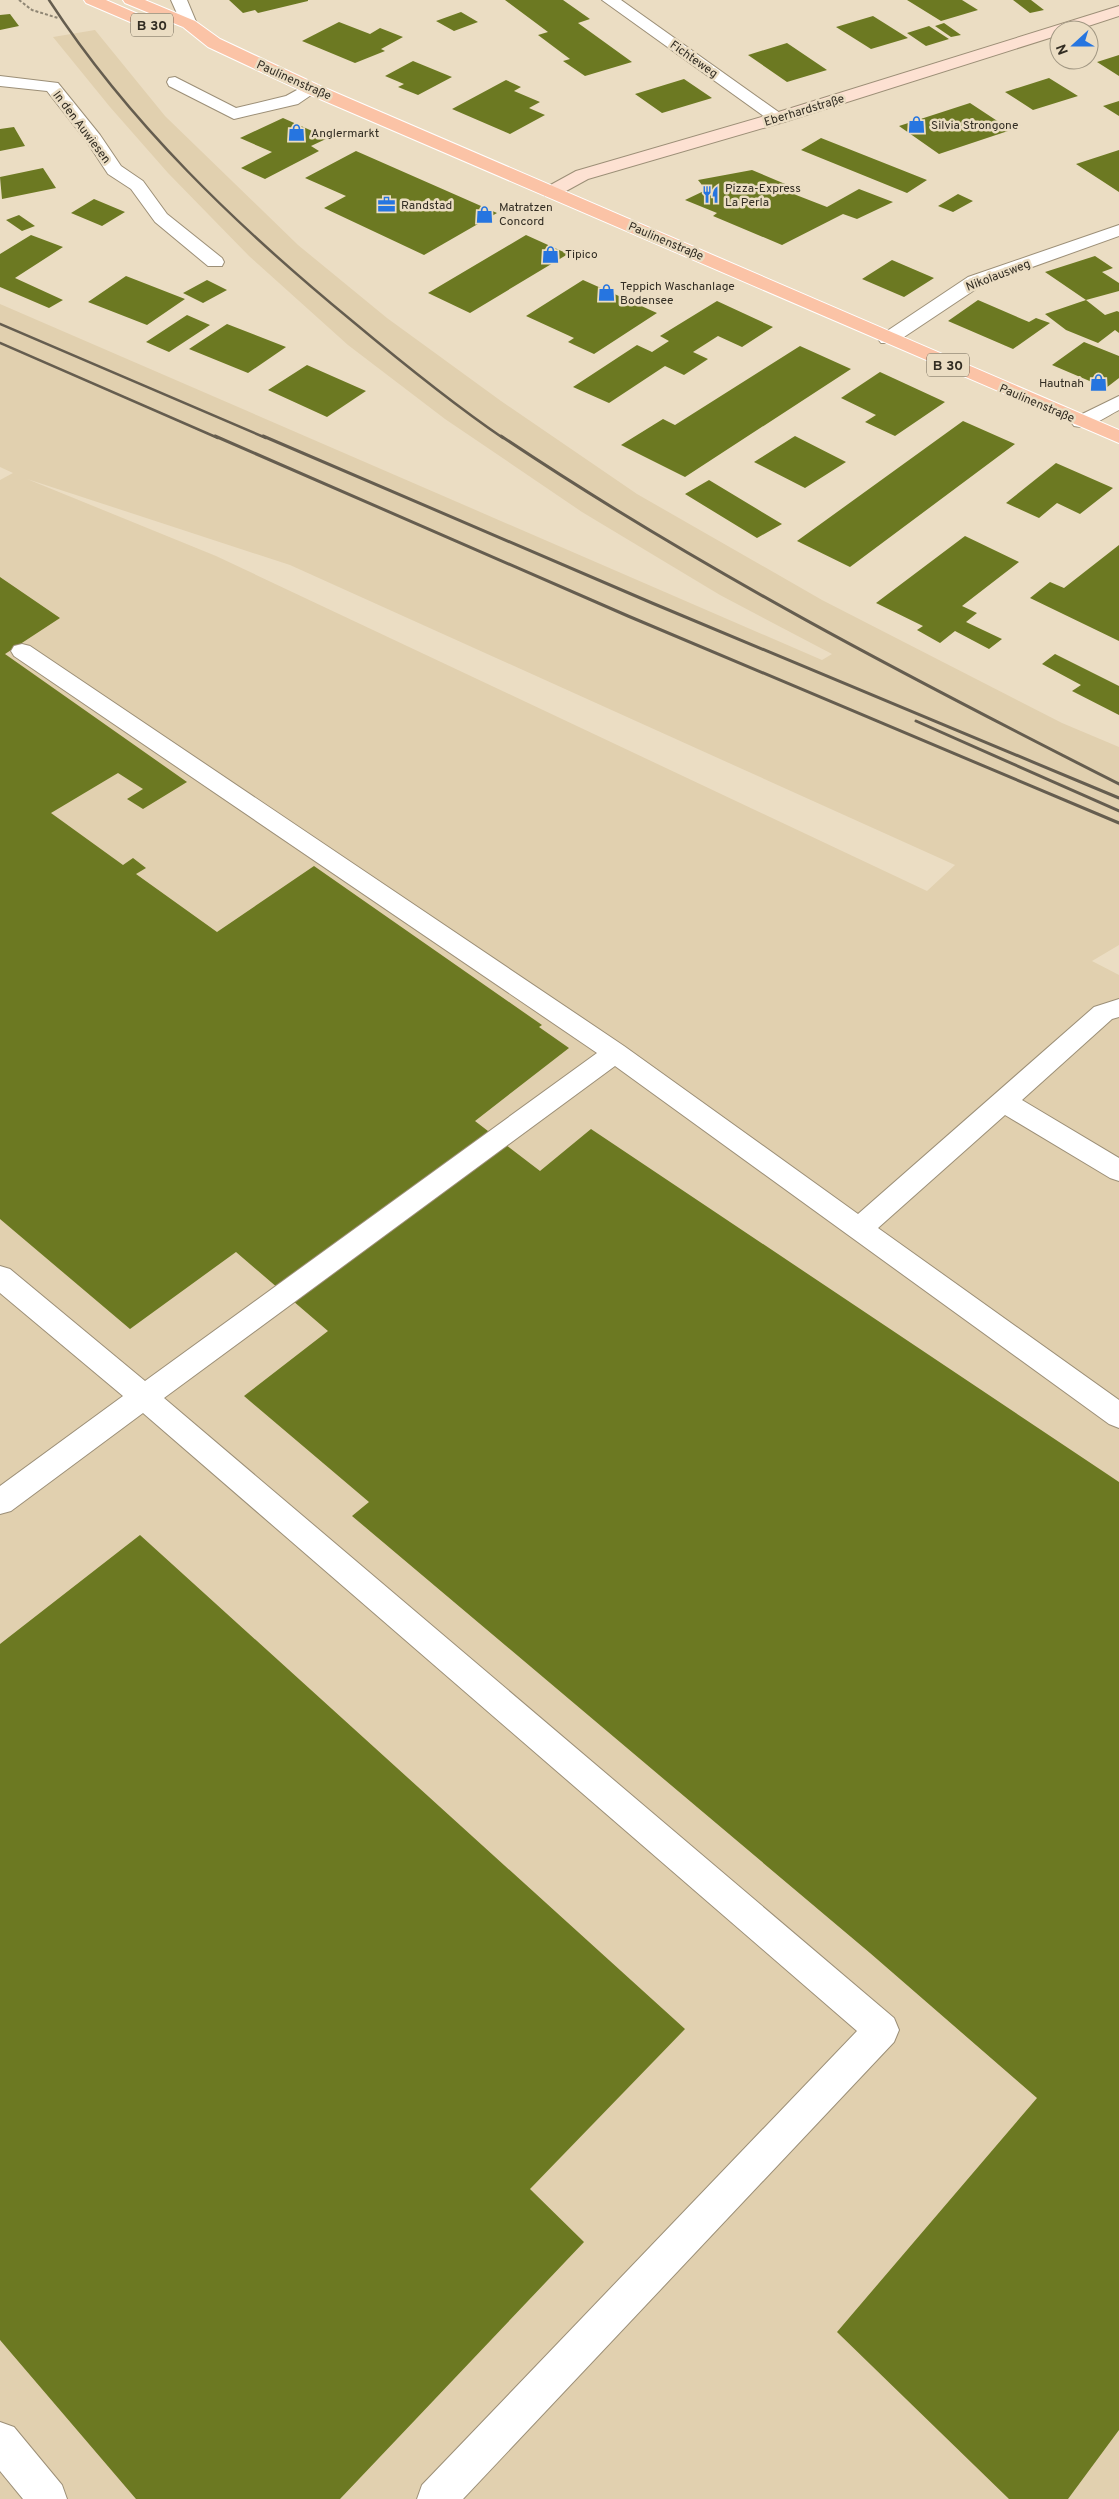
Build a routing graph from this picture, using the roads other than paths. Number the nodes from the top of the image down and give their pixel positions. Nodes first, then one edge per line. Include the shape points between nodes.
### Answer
1 (92, 0) edge
2 (131, 0) edge
3 (179, 0) edge
4 (610, 0) edge
5 (1119, 11) edge
6 (1091, 20) edge
7 (189, 24) junction
8 (1049, 33) edge
9 (214, 43) junction
10 (0, 81) edge
11 (174, 82) dead end
12 (312, 89) junction
13 (778, 118) junction
14 (551, 192) junction
15 (1119, 230) edge
16 (215, 262) dead end
17 (888, 339) junction
18 (1119, 402) edge
19 (1081, 422) junction
20 (1119, 437) edge
21 (22, 652) dead end
22 (1119, 1008) edge
23 (615, 1053) junction
24 (1005, 1102) junction
25 (1119, 1171) edge
26 (858, 1230) junction
27 (0, 1278) edge
28 (144, 1398) junction
29 (1119, 1416) edge
30 (0, 1502) edge
31 (0, 2441) edge
32 (48, 2499) edge
33 (436, 2499) edge

1 - 9 main road, Paulinenstraße / B 30 via 173,34
2 - 7 main road, Paulinenstraße / B 30
3 - 7 street
4 - 13 street, Fichteweg
5 - 6 street, Eberhardstraße
7 - 9 main road, Paulinenstraße / B 30
8 - 13 street, Eberhardstraße
9 - 12 main road, Paulinenstraße / B 30
10 - 16 street, In den Auwiesen via 52,87 94,139 114,170 138,185 161,218
11 - 12 street via 234,114 292,100
12 - 14 main road, Paulinenstraße / B 30
13 - 14 street, Eberhardstraße via 582,175
14 - 17 main road, Paulinenstraße / B 30
15 - 17 street, Nikolausweg via 975,281
17 - 19 main road, Paulinenstraße / B 30
18 - 19 street
19 - 20 main road, Paulinenstraße / B 30
21 - 23 street
22 - 24 street via 1103,1013
23 - 26 street
23 - 28 street
24 - 25 street
24 - 26 street
26 - 29 street
27 - 28 street
28 - 30 street
28 - 33 street via 882,2030
31 - 32 street

